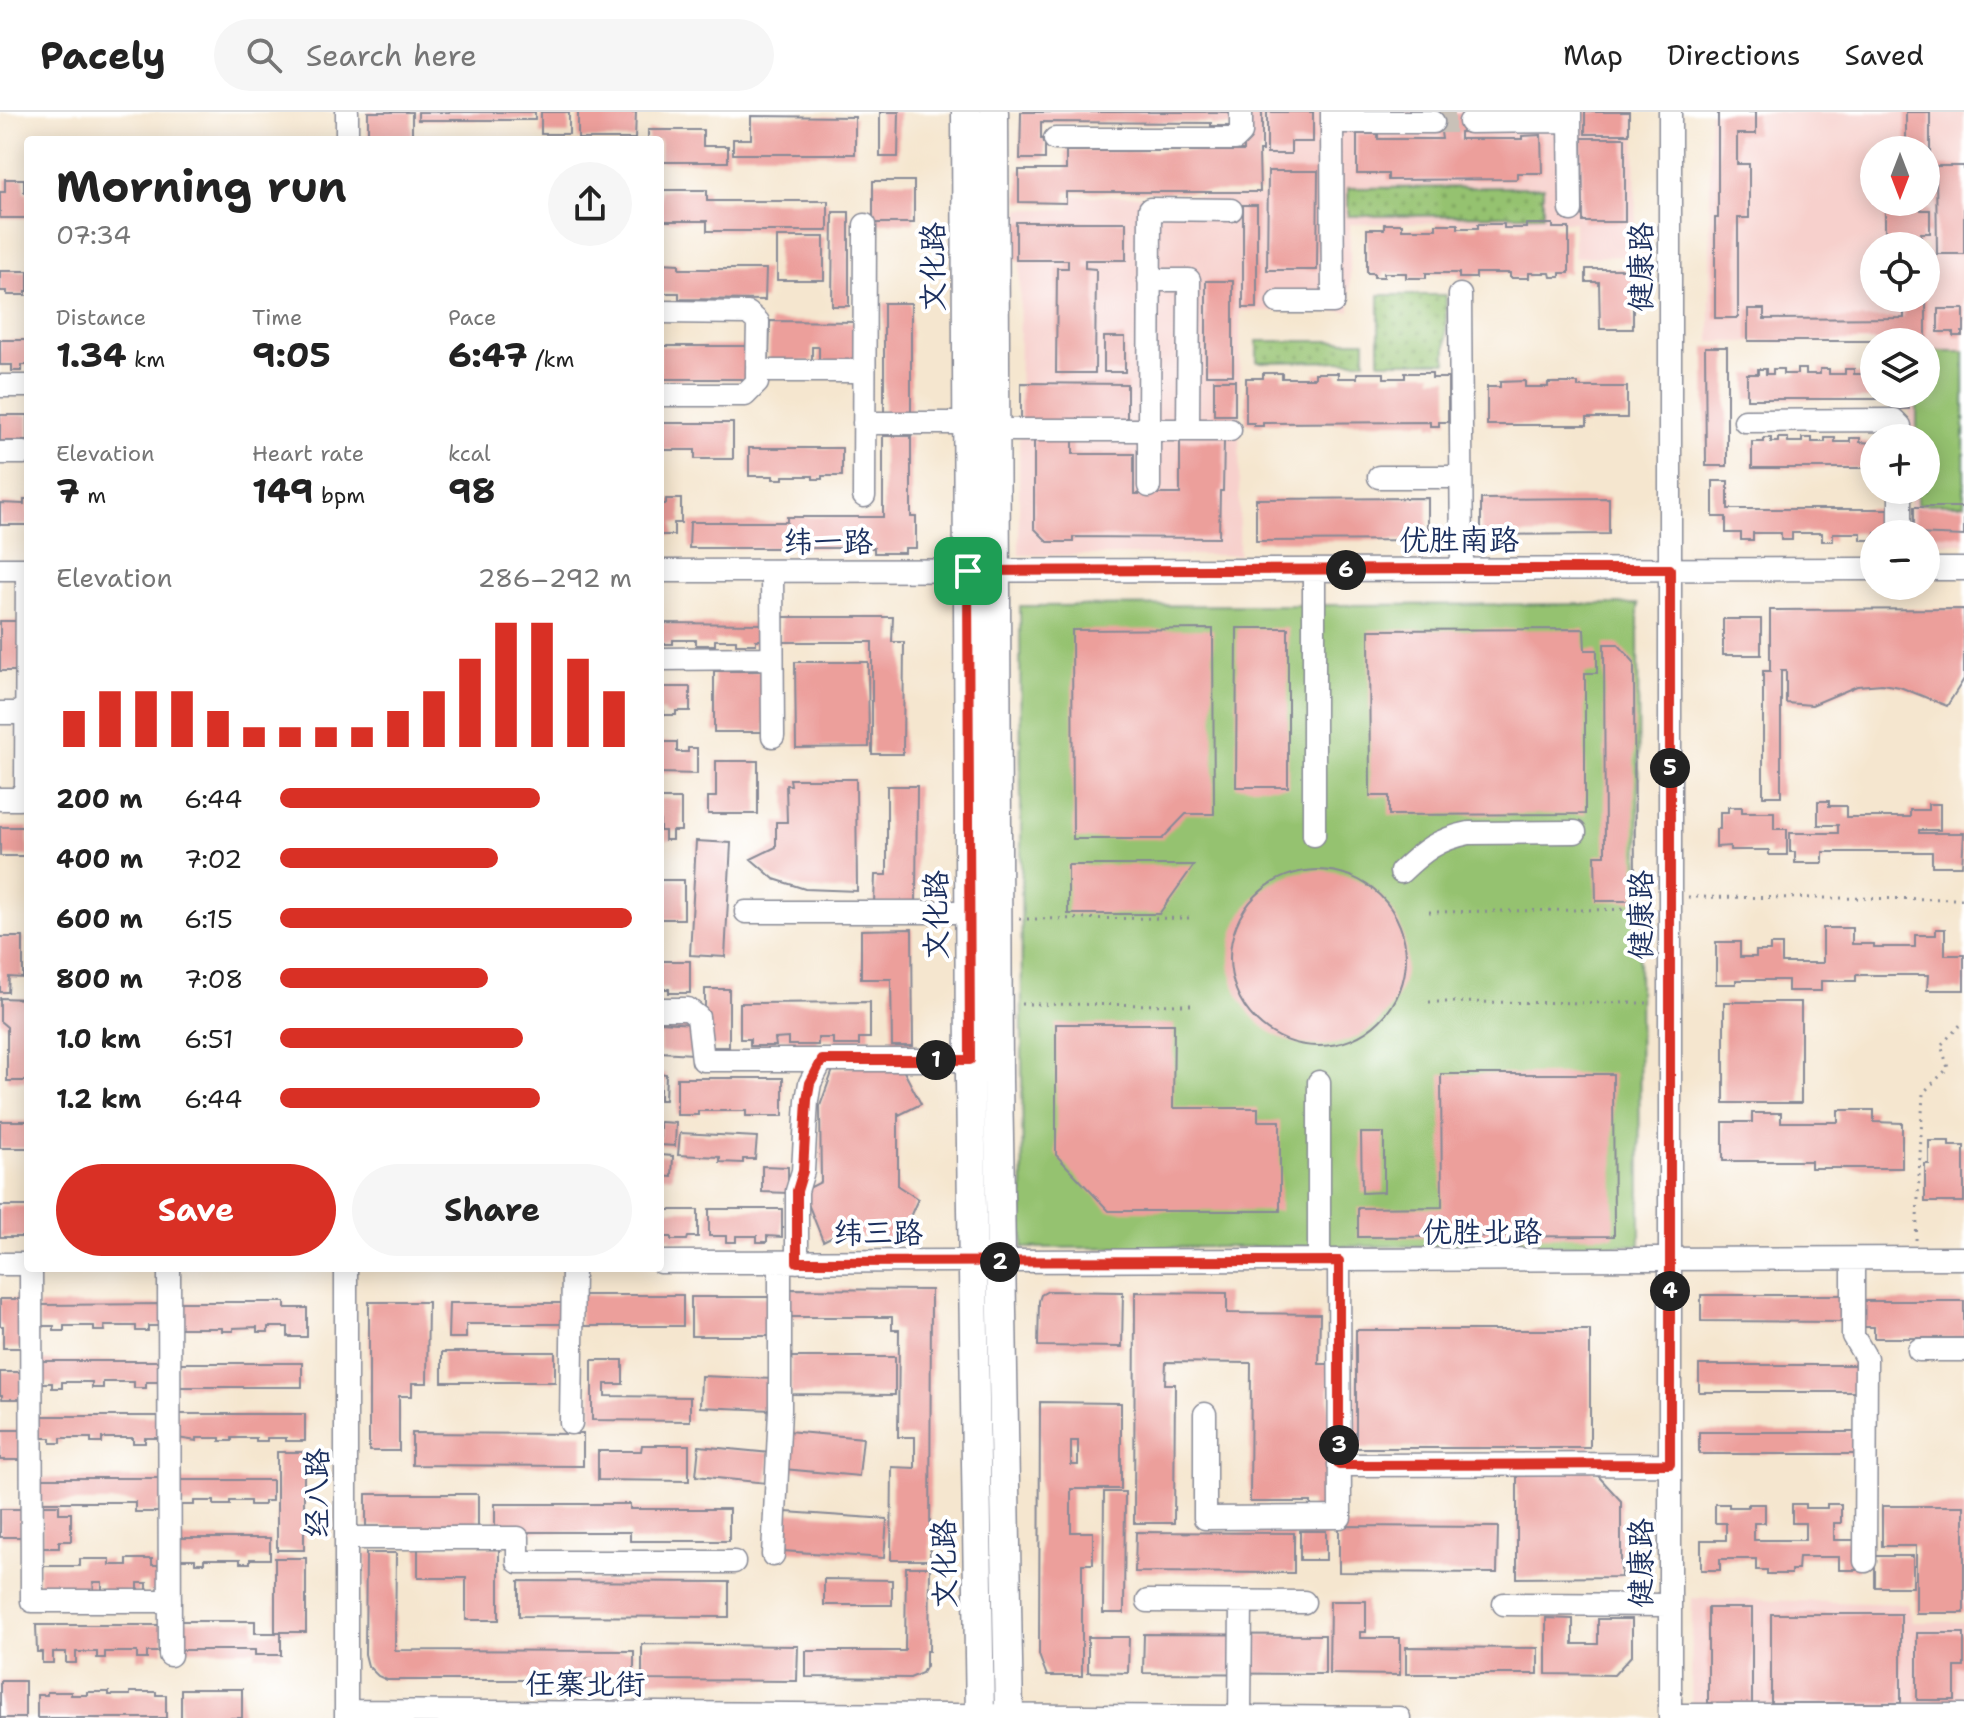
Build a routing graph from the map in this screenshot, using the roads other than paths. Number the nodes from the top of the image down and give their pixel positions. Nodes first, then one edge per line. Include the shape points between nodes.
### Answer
1 (347, 112) edge
2 (966, 112) edge
3 (994, 112) edge
4 (1241, 112) edge
5 (1670, 112) edge
6 (1332, 117) edge
7 (1570, 117) edge
8 (1433, 122) tunnel mouth
9 (1470, 122) tunnel mouth
10 (347, 136) edge
11 (1055, 139) dead end
12 (1231, 210) dead end
13 (1571, 210) dead end
14 (865, 225) dead end
15 (1149, 280) junction
16 (1460, 295) dead end
17 (1278, 302) dead end
18 (664, 312) edge
19 (757, 371) junction
20 (864, 371) junction
21 (0, 386) edge
22 (24, 386) edge
23 (664, 395) edge
24 (1745, 421) dead end
25 (864, 423) junction
26 (967, 423) junction
27 (1898, 424) edge
28 (995, 430) junction
29 (1149, 430) junction
30 (1188, 430) junction
31 (1230, 430) dead end
32 (0, 453) edge
33 (24, 453) dead end
34 (1379, 477) dead end
35 (1461, 477) junction
36 (1149, 486) dead end
37 (864, 496) dead end
38 (0, 569) edge
39 (24, 569) edge
40 (1462, 569) junction
41 (1670, 569) junction
42 (1860, 569) edge
43 (1940, 569) edge
44 (1964, 569) edge
45 (1314, 570) junction
46 (664, 571) edge
47 (772, 571) junction
48 (968, 571) junction
49 (996, 571) junction
50 (772, 658) junction
51 (664, 659) edge
52 (0, 713) edge
53 (24, 713) edge
54 (773, 736) dead end
55 (24, 791) edge
56 (0, 799) edge
57 (1575, 832) dead end
58 (1314, 835) dead end
59 (1401, 872) dead end
60 (746, 912) dead end
61 (969, 912) junction
62 (664, 1009) edge
63 (822, 1060) junction
64 (970, 1060) junction
65 (1319, 1082) dead end
66 (1964, 1258) edge
67 (1853, 1259) junction
68 (1670, 1260) junction
69 (1329, 1261) junction
70 (664, 1262) edge
71 (789, 1262) junction
72 (973, 1262) junction
73 (1001, 1262) junction
74 (0, 1264) edge
75 (24, 1266) edge
76 (30, 1272) edge
77 (169, 1272) edge
78 (346, 1272) edge
79 (573, 1272) edge
80 (1919, 1350) dead end
81 (1964, 1350) edge
82 (1205, 1414) dead end
83 (571, 1423) dead end
84 (1670, 1464) junction
85 (1339, 1465) junction
86 (346, 1538) junction
87 (773, 1555) dead end
88 (1865, 1561) dead end
89 (734, 1562) dead end
90 (170, 1601) junction
91 (1148, 1601) dead end
92 (1241, 1602) junction
93 (1304, 1602) dead end
94 (1504, 1604) dead end
95 (1670, 1605) junction
96 (170, 1655) dead end
97 (346, 1714) edge
98 (1964, 1715) edge
99 (621, 1716) edge
100 (1670, 1716) edge
101 (980, 1717) edge
102 (1009, 1717) edge
103 (1240, 1717) edge
104 (1399, 1718) edge

1 - 10 street
2 - 26 main road, 文化路
3 - 28 main road, 文化路
4 - 11 street via 1241,133 1235,139
5 - 41 street, 健康路
6 - 8 street
6 - 17 street via 1333,302
7 - 9 street
7 - 13 street
12 - 15 street via 1150,209
14 - 20 street
15 - 29 street
15 - 30 street via 1189,280
16 - 35 street
18 - 19 street via 748,313 758,322
19 - 20 street
19 - 23 street via 757,383 745,395
20 - 25 street
21 - 22 street
24 - 27 street
25 - 26 street
25 - 37 street
26 - 48 main road, 文化路
28 - 29 street
28 - 49 main road, 文化路
29 - 30 street
29 - 36 street
30 - 31 street
32 - 33 street
34 - 35 street
35 - 40 street
38 - 39 street
40 - 41 street, 优胜南路
40 - 45 street, 优胜南路
41 - 42 street, 优胜南路
41 - 68 street, 健康路
43 - 44 street
45 - 49 street, 优胜南路
45 - 58 street
46 - 47 street, 纬一路
47 - 48 street, 纬一路
47 - 50 street
48 - 49 street, 纬一路
48 - 61 main road, 文化路
49 - 73 main road, 文化路
50 - 51 street
50 - 54 street
52 - 53 street
55 - 56 street via 19,799
57 - 59 street via 1455,836 1428,848
60 - 61 street
61 - 64 main road, 文化路
62 - 63 street via 688,1009 698,1017 703,1060
63 - 64 street
63 - 71 street via 807,1100
64 - 72 main road, 文化路
65 - 69 street
66 - 67 street, 优胜北路
67 - 68 street, 优胜北路
67 - 88 street via 1853,1336 1866,1358
68 - 69 street, 优胜北路
68 - 84 street, 健康路
69 - 73 street, 优胜北路
69 - 85 street
70 - 71 street, 纬三路
71 - 72 street, 纬三路
71 - 87 street
72 - 73 street, 纬三路
72 - 101 main road, 文化路
73 - 102 main road, 文化路
74 - 75 street
76 - 90 street via 32,1601
77 - 90 street
78 - 86 street, 经八路
79 - 83 street
80 - 81 street
82 - 85 street via 1205,1518 1340,1517
84 - 85 street
84 - 95 street, 健康路
86 - 89 street via 518,1538 518,1562
86 - 97 street, 经八路
90 - 96 street
91 - 92 street
92 - 93 street
92 - 103 street
94 - 95 street
95 - 100 street, 健康路
97 - 99 street, 任寨北街
98 - 100 street
99 - 101 street, 任寨北街
101 - 102 street, 任寨北街
102 - 103 street, 任寨北街
103 - 104 street, 任寨北街

